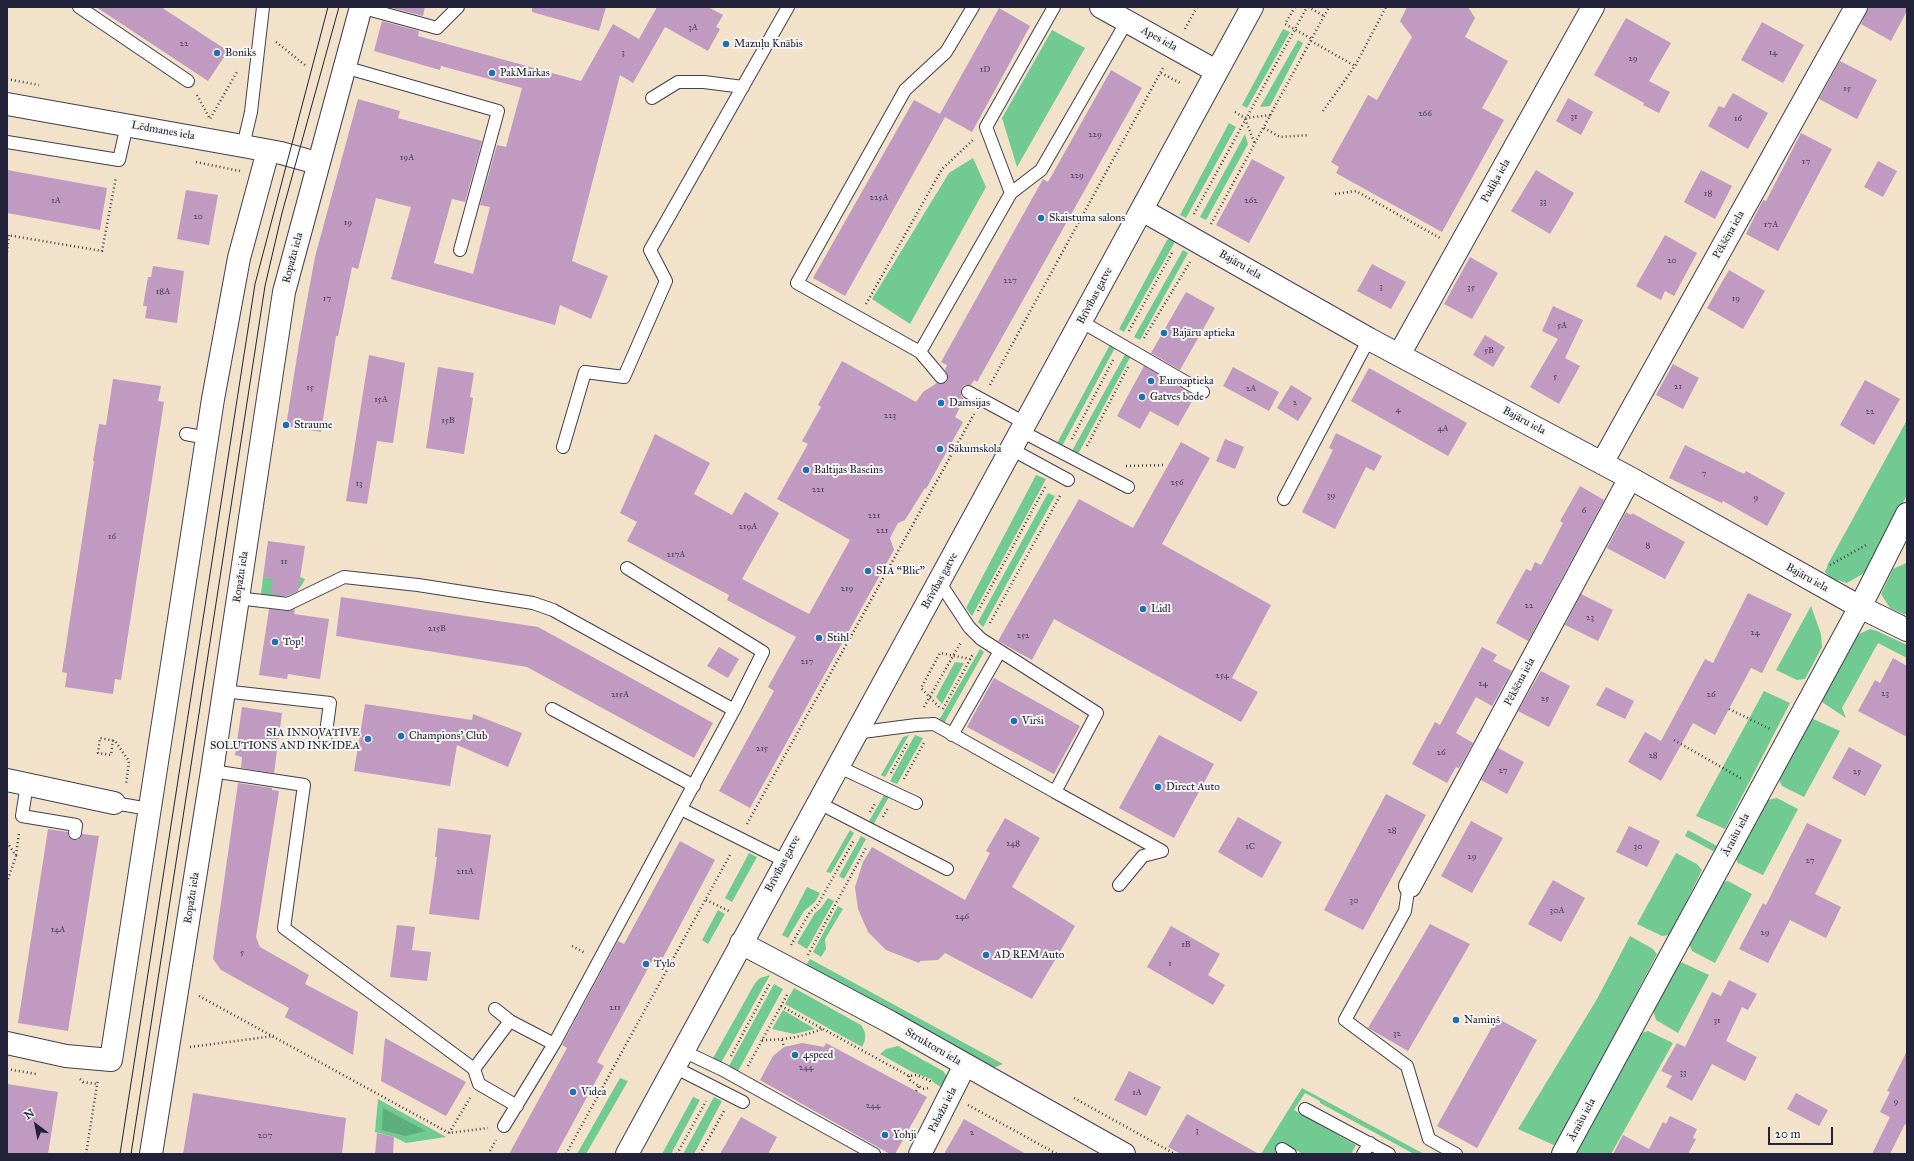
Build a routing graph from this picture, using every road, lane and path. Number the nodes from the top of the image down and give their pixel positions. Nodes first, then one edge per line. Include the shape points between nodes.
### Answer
1 (79, 7) edge
2 (263, 7) edge
3 (360, 7) edge
4 (458, 7) edge
5 (788, 7) edge
6 (973, 7) edge
7 (1054, 7) edge
8 (1101, 7) edge
9 (1197, 7) edge
10 (1252, 7) edge
11 (1295, 7) edge
12 (1307, 7) edge
13 (1329, 7) edge
14 (1386, 7) edge
15 (1592, 7) edge
16 (1856, 7) edge
17 (1324, 16) junction
18 (1127, 21) junction
19 (1294, 29) junction
20 (260, 30) junction
21 (1311, 40) junction
22 (1174, 48) junction
23 (241, 64) dead end
24 (305, 65) dead end
25 (1355, 66) junction
26 (344, 67) junction
27 (1216, 71) junction
28 (1161, 73) junction
29 (188, 80) joint
30 (1182, 84) dead end
31 (743, 87) junction
32 (652, 98) dead end
33 (7, 104) edge
34 (1323, 111) dead end
35 (1235, 112) dead end
36 (1271, 115) junction
37 (1245, 118) junction
38 (127, 125) junction
39 (986, 127) junction
40 (1264, 128) junction
41 (1309, 135) dead end
42 (7, 142) edge
43 (1255, 144) junction
44 (243, 146) junction
45 (268, 151) junction
46 (120, 160) junction
47 (318, 163) junction
48 (1011, 193) junction
49 (1335, 194) dead end
50 (1142, 210) junction
51 (1192, 219) dead end
52 (8, 235) edge
53 (1201, 242) junction
54 (1459, 248) junction
55 (460, 250) dead end
56 (1174, 250) dead end
57 (7, 252) edge
58 (858, 318) junction
59 (1082, 322) junction
60 (1369, 339) junction
61 (1121, 344) junction
62 (920, 352) junction
63 (1399, 355) junction
64 (941, 377) dead end
65 (968, 392) dead end
66 (1203, 392) dead end
67 (982, 400) junction
68 (186, 434) dead end
69 (1019, 434) junction
70 (207, 438) junction
71 (562, 447) dead end
72 (1064, 454) junction
73 (1602, 463) junction
74 (1054, 472) junction
75 (1630, 478) junction
76 (1068, 480) dead end
77 (1128, 487) dead end
78 (1284, 499) dead end
79 (1907, 514) edge
80 (1868, 544) dead end
81 (627, 568) dead end
82 (1802, 575) junction
83 (940, 583) junction
84 (237, 598) junction
85 (1860, 606) junction
86 (969, 627) junction
87 (1907, 630) edge
88 (1000, 651) junction
89 (953, 656) junction
90 (970, 659) dead end
91 (223, 691) junction
92 (930, 697) junction
93 (552, 709) dead end
94 (1729, 709) dead end
95 (734, 710) junction
96 (942, 710) dead end
97 (916, 725) junction
98 (855, 733) junction
99 (952, 734) junction
100 (1789, 737) junction
101 (113, 740) junction
102 (325, 740) dead end
103 (1674, 740) dead end
104 (837, 766) junction
105 (212, 771) junction
106 (17, 782) edge
107 (694, 786) junction
108 (884, 787) junction
109 (1761, 788) junction
110 (1056, 792) junction
111 (120, 797) junction
112 (817, 802) junction
113 (916, 803) dead end
114 (149, 809) junction
115 (681, 809) junction
116 (22, 816) junction
117 (863, 825) junction
118 (75, 833) dead end
119 (739, 839) junction
120 (7, 842) edge
121 (16, 856) junction
122 (785, 861) junction
123 (947, 869) dead end
124 (7, 882) edge
125 (1119, 885) dead end
126 (1410, 886) joint
127 (706, 900) junction
128 (729, 911) dead end
129 (741, 943) junction
130 (789, 948) dead end
131 (178, 984) junction
132 (781, 1006) dead end
133 (496, 1008) dead end
134 (510, 1021) junction
135 (822, 1028) junction
136 (275, 1036) junction
137 (762, 1040) dead end
138 (782, 1040) junction
139 (7, 1043) edge
140 (554, 1044) junction
141 (784, 1047) dead end
142 (167, 1050) junction
143 (870, 1055) dead end
144 (679, 1059) junction
145 (111, 1060) junction
146 (965, 1065) junction
147 (7, 1069) edge
148 (474, 1069) junction
149 (38, 1074) dead end
150 (909, 1076) dead end
151 (479, 1084) junction
152 (919, 1086) junction
153 (924, 1088) dead end
154 (916, 1091) dead end
155 (743, 1102) dead end
156 (517, 1106) junction
157 (1305, 1109) dead end
158 (504, 1126) joint
159 (449, 1133) junction
160 (1370, 1143) junction
161 (86, 1154) edge
162 (151, 1154) edge
163 (566, 1154) edge
164 (627, 1154) edge
165 (874, 1154) edge
166 (920, 1154) edge
167 (1124, 1154) edge
168 (1364, 1154) edge
169 (1389, 1154) edge
170 (1456, 1154) edge
171 (1563, 1154) edge

1 - 29 lane
2 - 20 lane
3 - 4 lane via 437,28
3 - 26 main road, Ropažu iela
5 - 31 lane
6 - 58 lane via 946,52 905,90 797,282
7 - 39 lane
8 - 18 main road, Apes iela
9 - 22 path
10 - 27 main road, Brīvības gatve
11 - 19 path via 1285,24
12 - 17 path
12 - 19 path
13 - 17 path
14 - 25 path
15 - 54 main road, Pudiķa iela
16 - 73 main road, Pēkšēna iela
17 - 21 path
18 - 22 main road, Apes iela
18 - 48 lane via 1041,170
19 - 21 path
19 - 37 path
20 - 24 path
20 - 44 lane via 251,112
21 - 25 path
21 - 36 path
22 - 27 main road, Apes iela
22 - 28 path
23 - 29 path via 210,119
25 - 34 path
26 - 47 main road, Ropažu iela
26 - 55 lane via 498,111
27 - 50 main road, Brīvības gatve
28 - 30 path
28 - 67 path
31 - 32 lane via 678,82
31 - 71 lane via 650,250 666,281 624,377 585,372
33 - 38 main road, Lēdmanes iela
35 - 37 path
36 - 37 path
36 - 40 path
37 - 43 path
37 - 51 path
38 - 44 main road, Lēdmanes iela
38 - 46 lane
39 - 48 lane
39 - 58 path via 942,169
40 - 41 path via 1280,137
40 - 43 path
42 - 46 lane
43 - 53 path
44 - 45 main road, Lēdmanes iela
45 - 47 main road, Lēdmanes iela
45 - 70 main road via 239,258
46 - 52 path via 102,251
47 - 84 main road, Ropažu iela via 284,292
48 - 62 lane
49 - 54 path via 1356,191
50 - 53 main road, Bajāru iela
50 - 59 main road, Brīvības gatve
52 - 57 path
53 - 60 main road, Bajāru iela
54 - 63 main road, Pudiķa iela
56 - 61 path
58 - 62 lane
59 - 61 lane
59 - 69 main road, Brīvības gatve
60 - 63 main road, Bajāru iela
60 - 78 lane
61 - 66 lane
61 - 72 path
62 - 64 lane
63 - 73 main road, Bajāru iela
65 - 67 lane
67 - 69 lane
67 - 119 path
68 - 70 lane
69 - 72 lane
69 - 74 lane
69 - 83 main road, Brīvības gatve
70 - 114 main road
72 - 77 lane
73 - 75 main road, Bajāru iela
74 - 76 lane
74 - 86 path
75 - 82 main road, Bajāru iela
75 - 126 main road, Pēkšēna iela
79 - 85 main road, Āraišu iela
80 - 82 path via 1827,567
81 - 95 lane via 763,652
82 - 85 main road, Bajāru iela
83 - 86 lane
83 - 98 main road, Brīvības gatve
84 - 91 main road, Ropažu iela
84 - 95 lane via 288,604 344,577 533,602 553,610
85 - 87 main road, Bajāru iela
85 - 100 main road, Āraišu iela
86 - 88 lane via 981,639
86 - 89 path
88 - 99 lane
88 - 110 lane via 1097,713
89 - 90 path
89 - 92 path
89 - 92 path via 940,653 921,688
91 - 102 lane via 330,703
91 - 105 main road, Ropažu iela
92 - 96 path
92 - 97 path
93 - 107 lane
94 - 100 path
95 - 107 lane
97 - 98 lane
97 - 99 lane via 934,724
97 - 108 path
98 - 104 main road, Brīvības gatve
99 - 110 lane
100 - 109 main road, Āraišu iela
101 - 101 path via 100,738 98,753 111,755
101 - 111 path via 129,761
103 - 109 path
104 - 108 lane
104 - 112 main road, Brīvības gatve
105 - 131 main road, Ropažu iela
105 - 148 lane via 304,785 284,928
106 - 111 main road
106 - 116 lane
107 - 115 lane
108 - 113 lane
108 - 117 path
109 - 171 main road, Āraišu iela
110 - 125 lane via 1162,851 1143,856
111 - 114 lane
112 - 117 lane
112 - 122 main road, Brīvības gatve
114 - 145 main road
115 - 119 lane
115 - 140 lane
116 - 118 lane via 76,825
116 - 121 path
117 - 123 lane
117 - 130 path via 817,906 810,912
119 - 122 lane
119 - 127 path
120 - 121 path
121 - 124 path
122 - 129 main road, Brīvības gatve
126 - 170 lane via 1406,912 1345,1020 1407,1066 1429,1139
127 - 128 path
127 - 163 path
129 - 144 main road, Brīvības gatve
129 - 146 main road, Struktoru iela
131 - 136 path
131 - 142 main road, Ropažu iela
132 - 135 path
133 - 134 lane
134 - 140 lane
134 - 148 lane
135 - 138 path via 807,1035
135 - 143 path
136 - 142 path
136 - 159 path
137 - 138 path
138 - 141 path
139 - 145 main road via 66,1056
140 - 156 lane
142 - 162 main road, Ropažu iela
144 - 155 lane
144 - 164 main road, Brīvības gatve
144 - 165 lane via 741,1080
145 - 161 path via 98,1078
146 - 166 main road, Pabažu iela
146 - 167 main road, Struktoru iela
147 - 149 path
148 - 151 lane
150 - 152 path via 910,1080
151 - 156 lane
151 - 159 path
152 - 153 path
152 - 154 path
156 - 158 lane
157 - 160 lane
158 - 159 path
160 - 168 lane
160 - 169 lane

